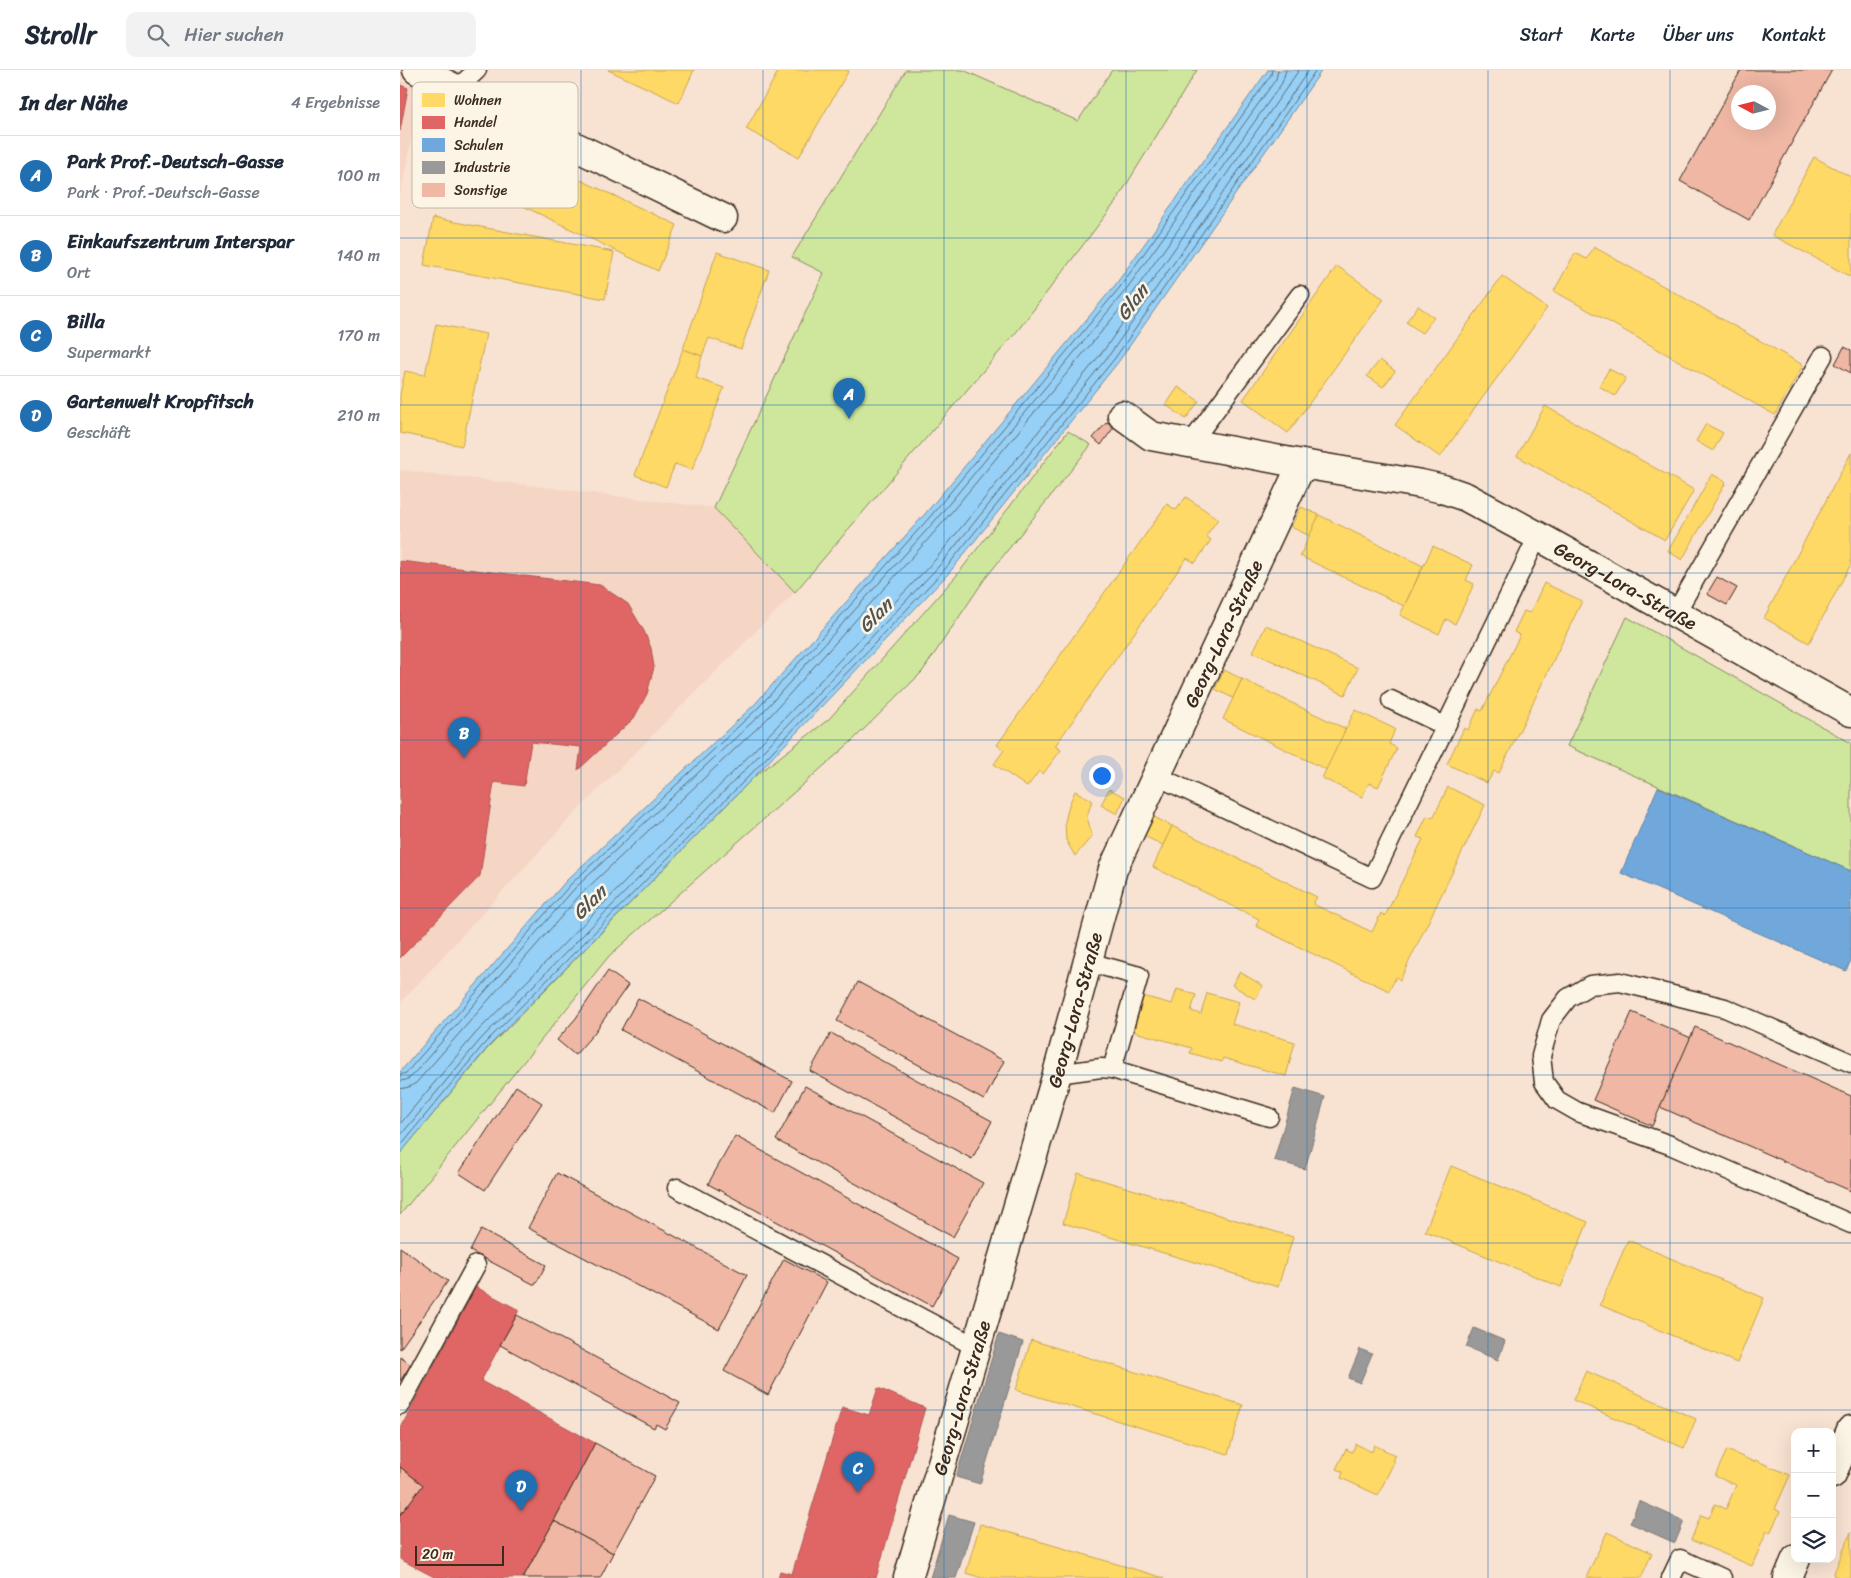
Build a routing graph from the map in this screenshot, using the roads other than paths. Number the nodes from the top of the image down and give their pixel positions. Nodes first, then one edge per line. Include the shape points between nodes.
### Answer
1 (417, 70) edge
2 (477, 70) edge
3 (442, 82) edge
4 (464, 82) edge
5 (578, 148) edge
6 (723, 218) dead end
7 (1300, 294) dead end
8 (1822, 356) dead end
9 (1122, 415) dead end
10 (1191, 443) junction
11 (1302, 464) junction
12 (1538, 536) junction
13 (1675, 614) junction
14 (1391, 700) dead end
15 (1851, 712) edge
16 (1445, 726) junction
17 (1157, 776) junction
18 (1088, 962) junction
19 (1851, 1063) edge
20 (1112, 1069) junction
21 (1056, 1074) junction
22 (1269, 1117) dead end
23 (677, 1188) dead end
24 (1851, 1224) edge
25 (476, 1264) dead end
26 (976, 1347) junction
27 (400, 1405) edge
28 (1851, 1430) edge
29 (1832, 1473) edge
30 (908, 1578) edge
31 (1671, 1578) edge
32 (1722, 1578) edge

1 - 3 street
2 - 4 lane
5 - 6 street
7 - 10 lane
8 - 13 lane
9 - 10 street, Georg-Lora-Straße via 1151,436
10 - 11 street, Georg-Lora-Straße
11 - 12 street, Georg-Lora-Straße via 1443,489 1466,497
11 - 17 street, Georg-Lora-Straße
12 - 13 street, Georg-Lora-Straße
12 - 16 lane
13 - 15 street, Georg-Lora-Straße
14 - 16 lane
16 - 17 lane via 1372,878
17 - 18 street, Georg-Lora-Straße via 1114,869
18 - 20 lane via 1139,976
18 - 21 street, Georg-Lora-Straße
19 - 24 lane via 1725,1008 1620,982 1590,984 1568,998 1551,1020 1541,1056 1544,1082 1557,1100 1578,1112 1670,1145
20 - 21 lane
20 - 22 lane
21 - 26 street, Georg-Lora-Straße
23 - 26 lane
25 - 27 lane
26 - 30 street, Georg-Lora-Straße
28 - 29 street
31 - 32 lane via 1680,1559

